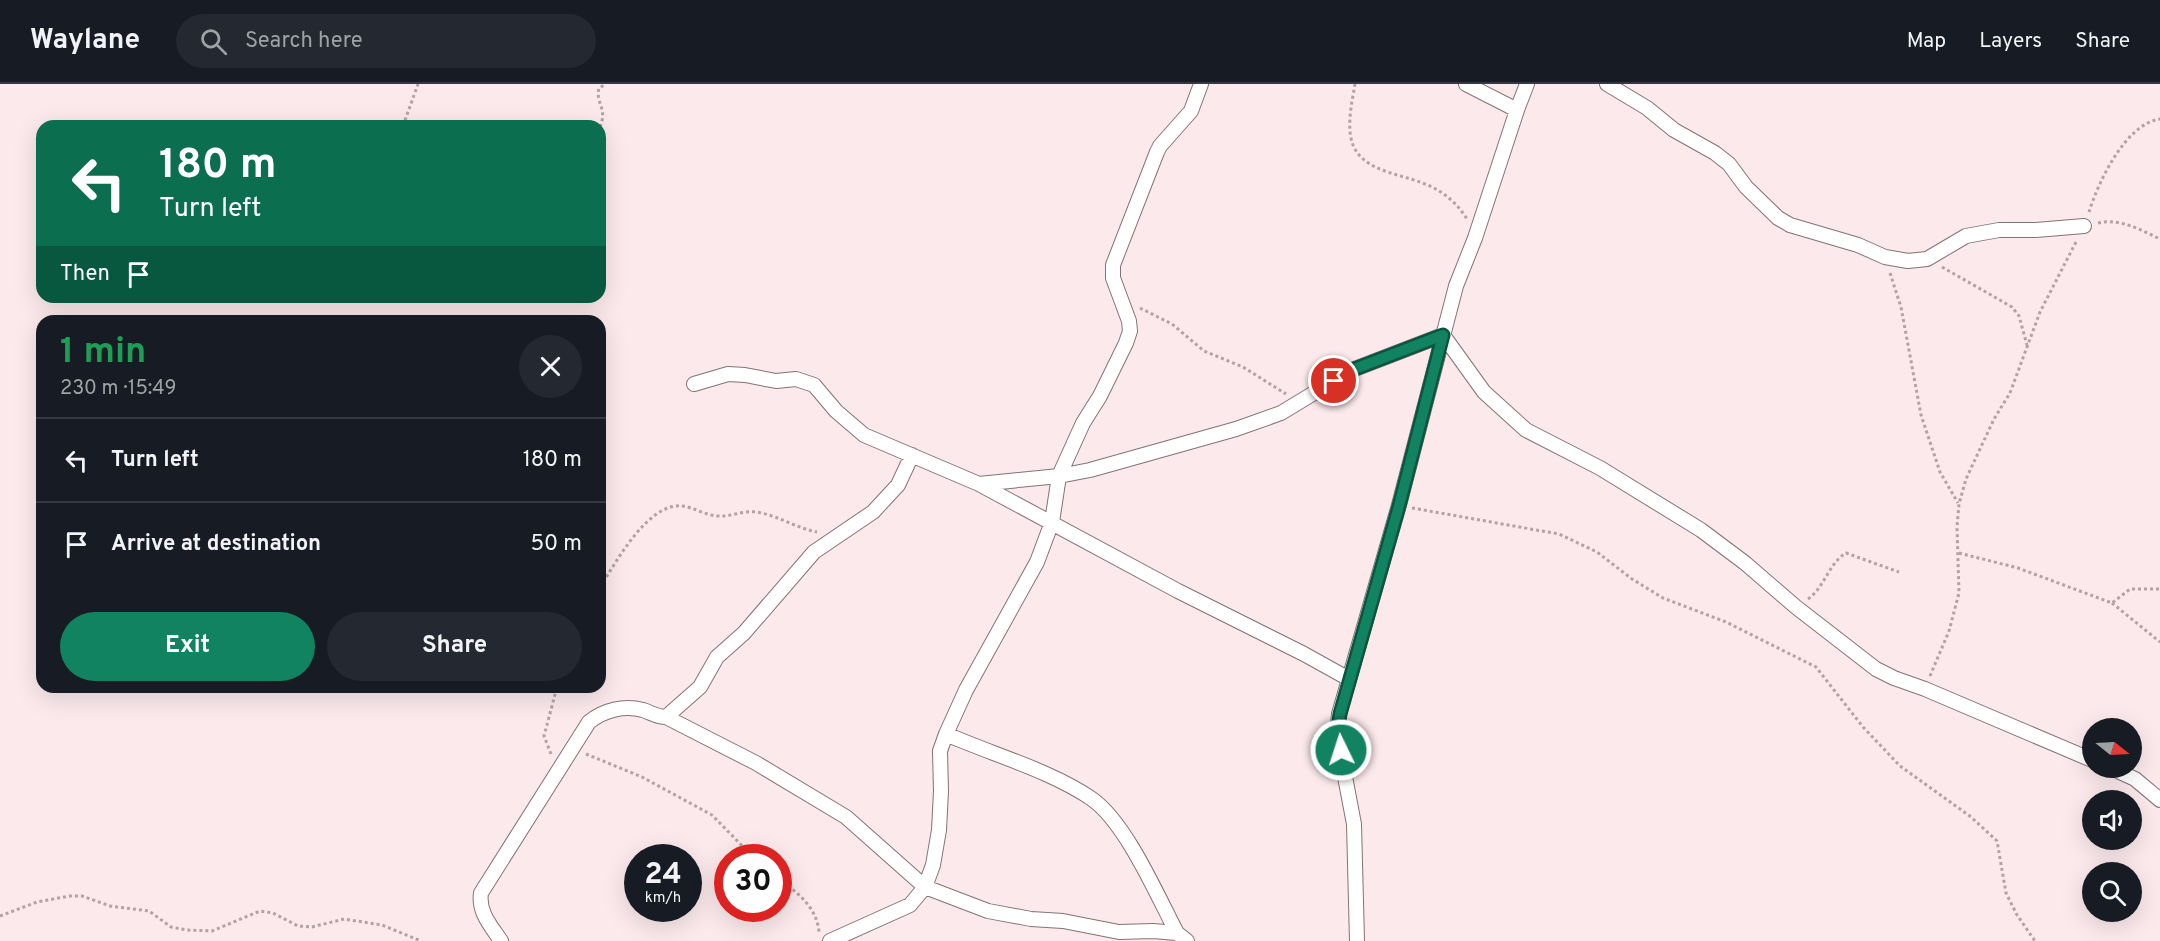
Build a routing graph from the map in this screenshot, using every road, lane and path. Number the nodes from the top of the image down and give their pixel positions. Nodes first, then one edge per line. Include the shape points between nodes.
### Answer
1 (418, 84) edge
2 (606, 84) edge
3 (1201, 84) edge
4 (1355, 84) edge
5 (1466, 84) edge
6 (1527, 84) edge
7 (1607, 84) edge
8 (1517, 110) junction
9 (2160, 119) edge
10 (405, 120) edge
11 (603, 120) edge
12 (2084, 226) junction
13 (1475, 238) junction
14 (2160, 239) edge
15 (1885, 257) junction
16 (1927, 259) junction
17 (1120, 298) junction
18 (1443, 335) junction
19 (2027, 347) junction
20 (694, 384) dead end
21 (1299, 403) junction
22 (912, 455) junction
23 (1059, 476) junction
24 (979, 484) junction
25 (1959, 504) junction
26 (1399, 506) junction
27 (1052, 522) junction
28 (837, 536) junction
29 (1959, 553) junction
30 (1899, 572) dead end
31 (606, 578) edge
32 (2160, 589) edge
33 (2112, 603) junction
34 (1796, 607) junction
35 (2160, 642) edge
36 (1349, 679) junction
37 (1925, 689) junction
38 (555, 693) edge
39 (666, 717) junction
40 (946, 734) junction
41 (571, 748) junction
42 (2082, 756) edge
43 (559, 768) junction
44 (2133, 778) edge
45 (2160, 800) edge
46 (740, 844) edge
47 (925, 887) junction
48 (792, 889) edge
49 (0, 916) edge
50 (1182, 937) edge
51 (421, 941) edge
52 (501, 941) edge
53 (820, 941) edge
54 (830, 941) edge
55 (1357, 941) edge
56 (2036, 941) edge

1 - 10 path
2 - 11 path via 597,93
3 - 17 street via 1191,111 1157,152 1113,265
4 - 13 path via 1350,131 1358,153 1372,165 1447,195 1460,207
5 - 8 street
6 - 8 street
7 - 15 street via 1715,153 1778,218
8 - 13 street
9 - 12 path via 2142,126 2111,162 2095,192
12 - 14 path via 2107,221
12 - 16 street via 1998,230 1966,236
12 - 19 path via 2040,312
13 - 18 street via 1456,286
15 - 16 street
15 - 25 path via 1901,307 1921,415 1940,472
16 - 19 path via 2012,307 2019,316
17 - 21 path via 1172,324 1204,351 1243,367
17 - 23 street via 1129,321 1126,343
18 - 21 street via 1352,370
18 - 26 street
18 - 34 street via 1484,392 1526,430 1600,468 1701,530
19 - 25 path via 2010,393 1966,479
20 - 22 street via 728,374 776,381 803,380 814,385 864,435
21 - 23 street via 1236,429
22 - 24 street
22 - 28 street via 898,485 873,512
23 - 24 street
23 - 27 street
24 - 27 street
25 - 29 path
26 - 36 street
26 - 56 path via 1560,534 1597,552 1663,598 1726,622 1816,666 1863,727 1900,766 1971,817 1997,841 2006,893
27 - 36 street
27 - 40 street via 1037,561
28 - 31 path via 754,511 718,517 682,506 667,508 645,524
28 - 39 street via 814,552 744,633 717,657 700,687
29 - 33 path via 2018,568
29 - 37 path via 1959,593 1949,631
30 - 34 path via 1846,553 1812,597
32 - 33 path via 2130,590
33 - 35 path
34 - 37 street via 1876,669
36 - 55 street via 1337,735 1354,824
37 - 42 street
38 - 43 path via 544,736
39 - 41 street via 631,708 609,710 589,722
39 - 47 street via 756,763 846,817
40 - 47 street via 940,751 939,830
40 - 50 street via 1068,785 1093,800 1122,831
41 - 43 street
41 - 46 path via 642,777 712,815
43 - 52 street via 481,893 483,912
44 - 45 street
47 - 50 street via 988,911 1119,932 1153,931
47 - 54 street via 910,905
48 - 53 path via 813,910
49 - 51 path via 37,902 82,896 110,906 149,911 171,927 187,930 212,931 260,911 298,926 312,927 344,919 382,925

